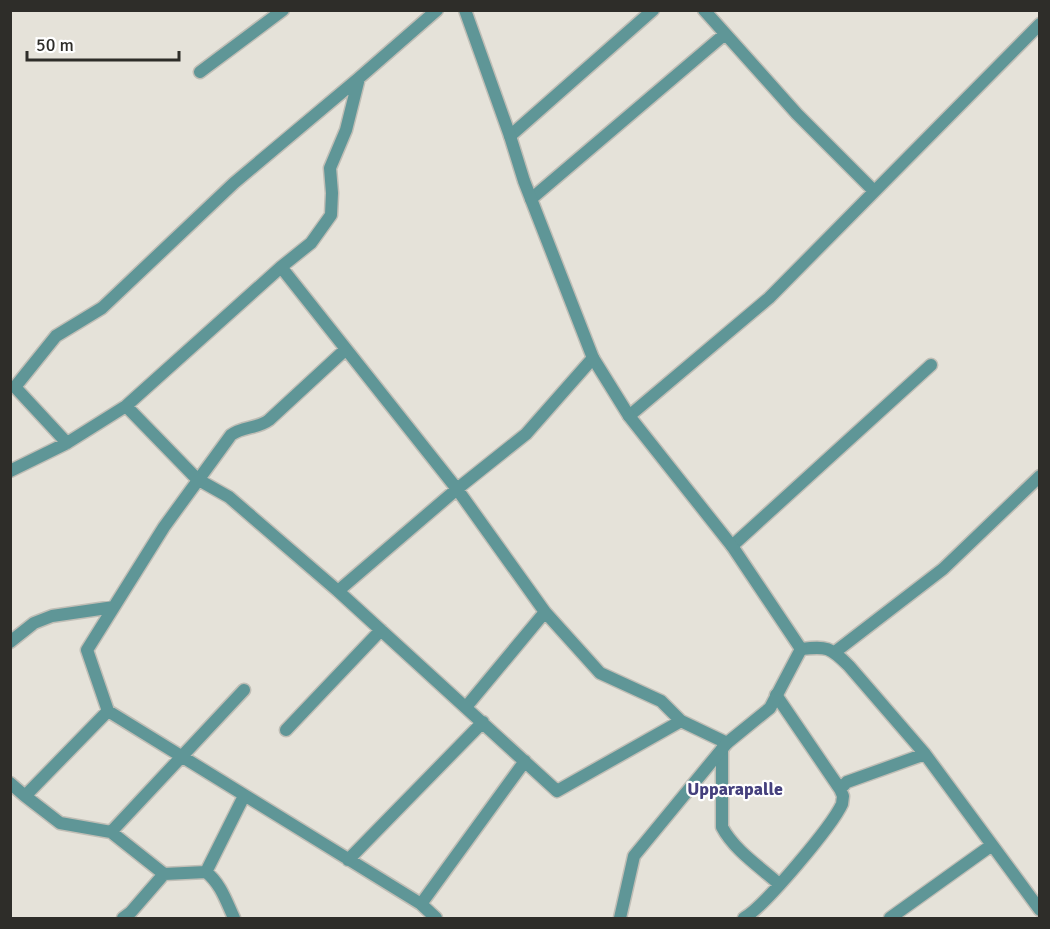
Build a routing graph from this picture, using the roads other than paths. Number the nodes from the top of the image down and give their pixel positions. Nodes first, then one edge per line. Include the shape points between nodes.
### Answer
1 (282, 10) edge
2 (437, 10) edge
3 (465, 10) edge
4 (653, 10) edge
5 (704, 10) edge
6 (1040, 24) edge
7 (725, 34) junction
8 (200, 72) dead end
9 (359, 78) junction
10 (510, 135) junction
11 (874, 191) junction
12 (531, 199) junction
13 (281, 267) junction
14 (346, 349) junction
15 (593, 358) junction
16 (931, 365) dead end
17 (126, 406) junction
18 (629, 416) junction
19 (67, 443) junction
20 (10, 471) edge
21 (1040, 476) edge
22 (197, 479) junction
23 (457, 489) junction
24 (732, 546) junction
25 (338, 591) junction
26 (114, 607) junction
27 (545, 612) junction
28 (381, 630) junction
29 (10, 642) edge
30 (801, 649) junction
31 (835, 652) junction
32 (244, 690) dead end
33 (776, 695) junction
34 (466, 707) junction
35 (108, 711) junction
36 (681, 721) junction
37 (483, 722) junction
38 (286, 730) dead end
39 (724, 746) junction
40 (925, 754) junction
41 (181, 757) junction
42 (525, 761) junction
43 (10, 783) edge
44 (840, 789) junction
45 (25, 796) junction
46 (244, 796) junction
47 (111, 832) junction
48 (992, 845) junction
49 (348, 860) junction
50 (206, 872) junction
51 (164, 873) junction
52 (779, 884) junction
53 (421, 904) junction
54 (1040, 910) edge
55 (752, 917) edge
56 (123, 918) edge
57 (234, 918) edge
58 (436, 918) edge
59 (620, 918) edge
60 (890, 918) edge

1 - 8 street
2 - 9 street
3 - 10 street
4 - 10 street
5 - 7 street
6 - 11 street
7 - 11 street
7 - 12 street
9 - 13 street via 346,130 330,168 330,215 311,243
9 - 19 street via 234,183 102,308 56,336 15,387
10 - 12 street
11 - 18 street via 769,298
12 - 15 street
13 - 14 street
13 - 17 street
14 - 22 street via 269,420 231,435
14 - 23 street
15 - 18 street
15 - 23 street via 526,434
16 - 24 street
17 - 19 street
17 - 22 street
18 - 24 street
19 - 20 street
21 - 31 street via 943,569
22 - 25 street via 230,497
22 - 26 street
23 - 25 street
23 - 27 street
24 - 30 street
25 - 28 street
26 - 29 street via 52,616 34,623
26 - 35 street via 87,650
27 - 34 street
27 - 36 street via 600,672 661,700
28 - 34 street
28 - 38 street
30 - 31 street via 821,647
30 - 33 street
31 - 40 street
32 - 41 street
33 - 39 street via 770,708
33 - 44 street
34 - 37 street
35 - 41 street
35 - 45 street
36 - 39 street
36 - 42 street via 557,791
37 - 42 street
37 - 49 street
39 - 52 street via 722,827 735,845
39 - 59 street via 634,856
40 - 44 street via 847,782
40 - 48 street
41 - 46 street
41 - 47 street
42 - 53 street
43 - 45 street
44 - 52 street via 843,796 839,809
45 - 47 street via 60,823
46 - 49 street
46 - 50 street
47 - 51 street
48 - 54 street
48 - 60 street
49 - 53 street
50 - 51 street
50 - 57 street via 221,888
51 - 56 street
52 - 55 street
53 - 58 street

